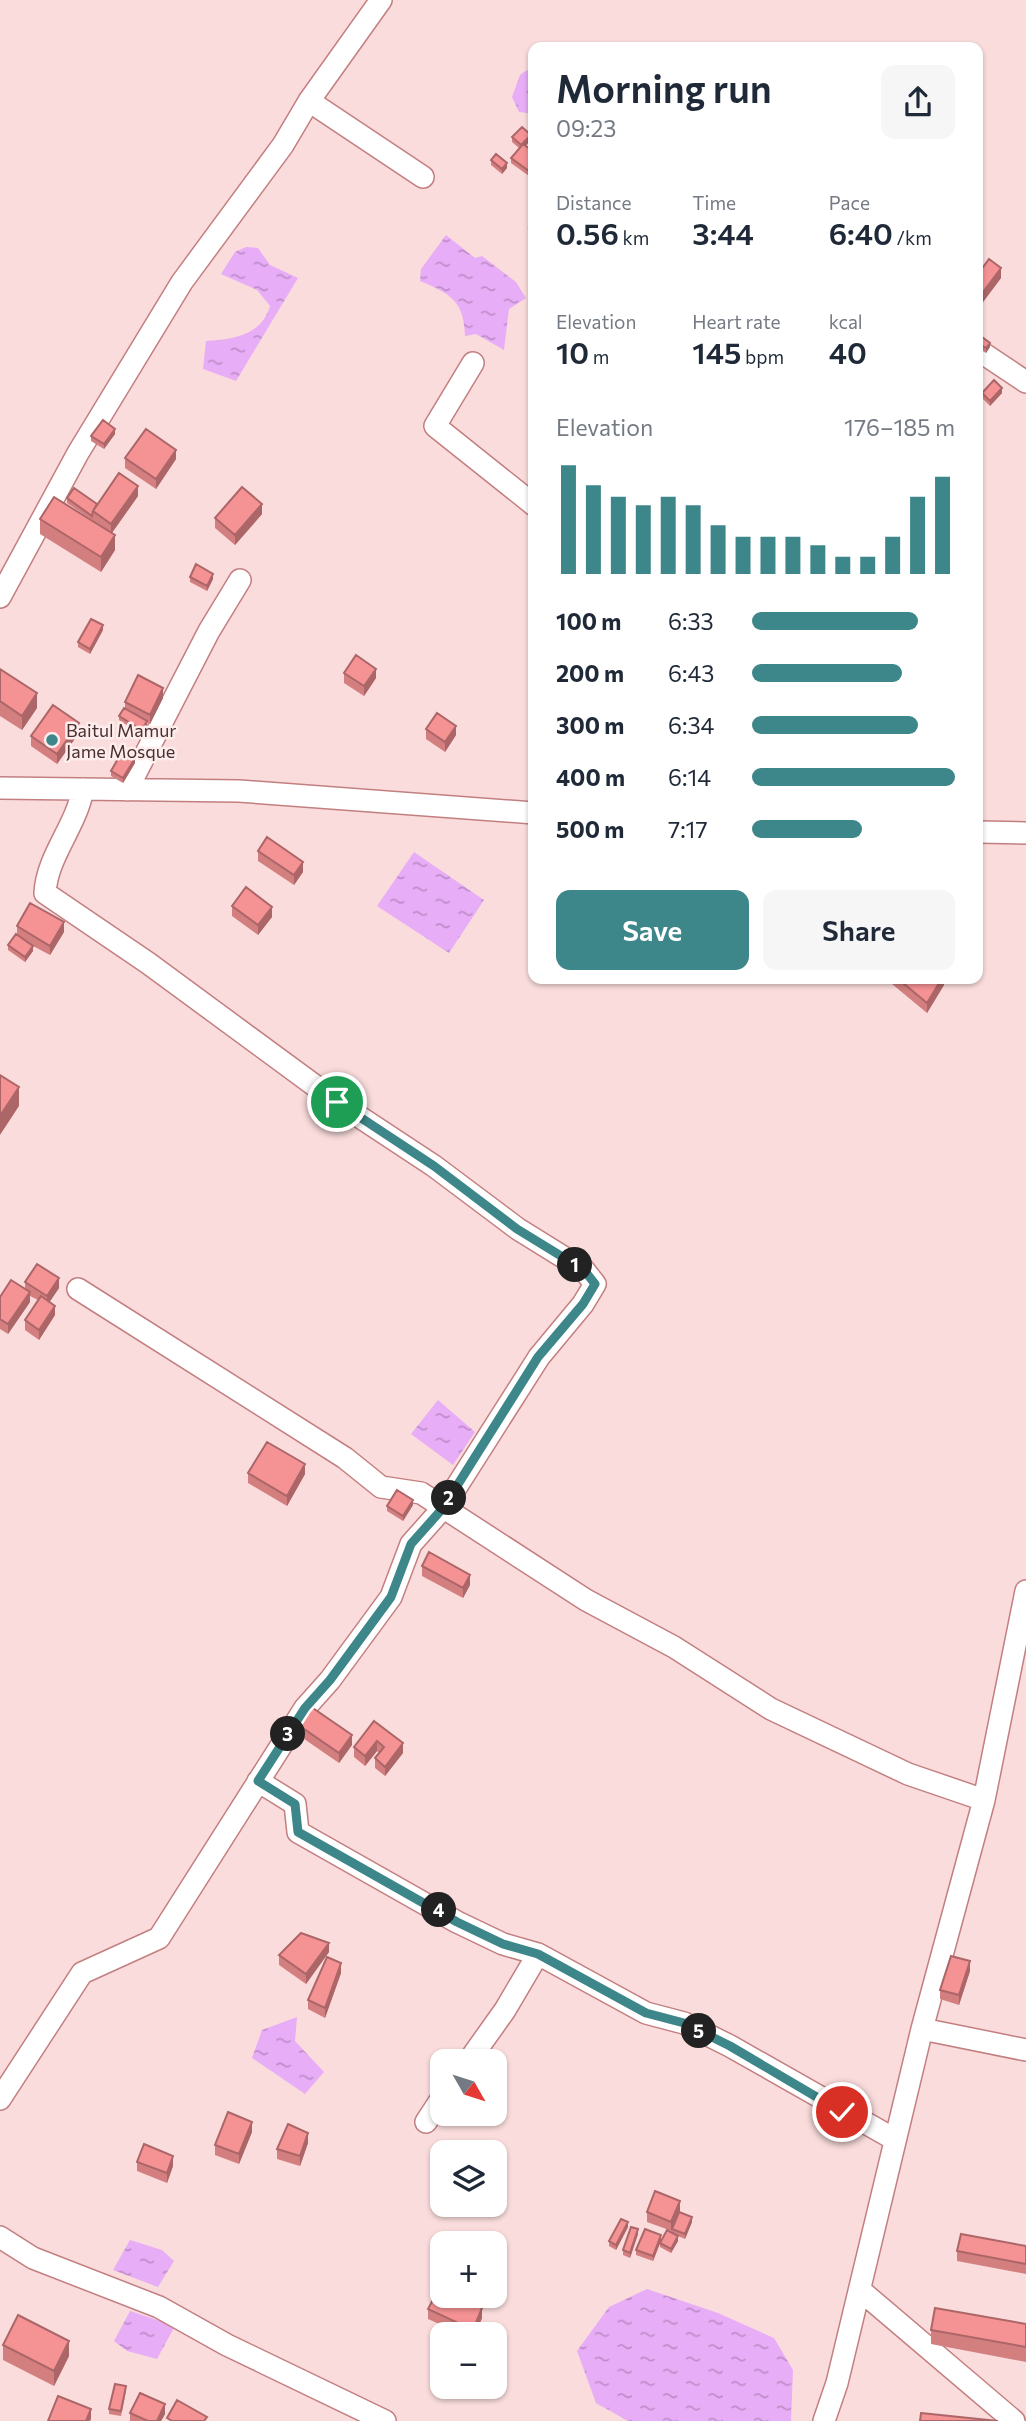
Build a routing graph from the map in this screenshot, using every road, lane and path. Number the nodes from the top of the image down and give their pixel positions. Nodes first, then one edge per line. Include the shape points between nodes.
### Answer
1 (382, 0) edge
2 (309, 101) junction
3 (422, 177) dead end
4 (983, 353) edge
5 (473, 363) dead end
6 (1026, 382) edge
7 (528, 500) edge
8 (240, 580) dead end
9 (0, 597) edge
10 (0, 788) edge
11 (83, 789) junction
12 (127, 790) junction
13 (528, 813) edge
14 (983, 832) edge
15 (1026, 833) edge
16 (78, 1289) dead end
17 (443, 1508) junction
18 (1026, 1591) edge
19 (258, 1781) junction
20 (984, 1800) junction
21 (538, 1954) junction
22 (922, 2029) junction
23 (477, 2049) edge
24 (1026, 2050) edge
25 (0, 2099) edge
26 (430, 2116) edge
27 (426, 2122) dead end
28 (894, 2139) junction
29 (0, 2237) edge
30 (860, 2290) junction
31 (385, 2421) edge
32 (824, 2421) edge
33 (1014, 2421) edge

1 - 2 street
2 - 3 street
2 - 9 street via 283,145 182,282 78,453
4 - 6 street
5 - 7 street via 435,426
8 - 12 street
10 - 11 street
11 - 12 street
11 - 17 street via 72,827 46,876 45,893 517,1229 584,1270 595,1284 538,1357
12 - 13 street via 239,791
14 - 15 street
16 - 17 street via 345,1458 381,1487 421,1493
17 - 19 street via 411,1544 391,1597 305,1708
17 - 20 street via 586,1600 674,1647 771,1709 908,1774
18 - 20 street
19 - 21 street via 295,1804 298,1832 457,1922 503,1944
19 - 25 street via 159,1938 82,1973
20 - 22 street
21 - 23 street
21 - 28 street via 646,2013 684,2023 730,2046
22 - 24 street
22 - 28 street
26 - 27 street
28 - 30 street
29 - 31 street via 33,2258 159,2307
30 - 32 street
30 - 33 street

